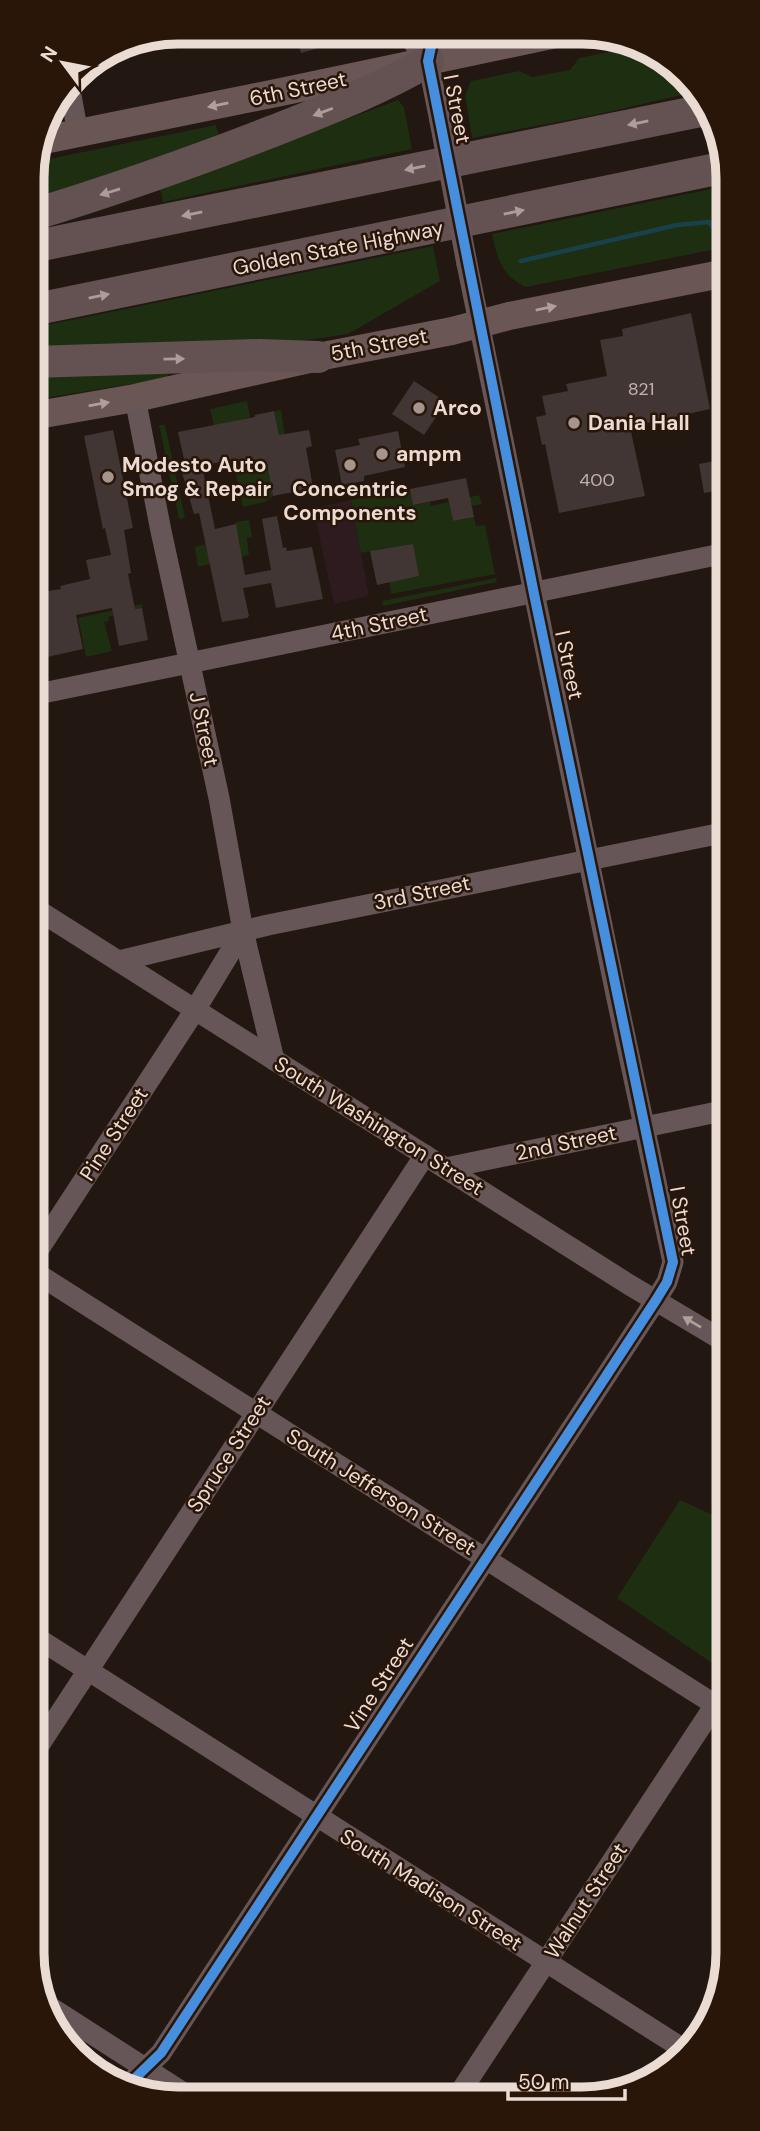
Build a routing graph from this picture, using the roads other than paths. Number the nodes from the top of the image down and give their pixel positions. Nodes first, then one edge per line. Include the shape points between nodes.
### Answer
1 (460, 44) edge
2 (431, 47) edge
3 (72, 98) edge
4 (698, 111) edge
5 (78, 134) junction
6 (49, 139) edge
7 (715, 169) edge
8 (44, 211) edge
9 (44, 245) edge
10 (716, 275) edge
11 (44, 308) edge
12 (480, 324) junction
13 (318, 356) junction
14 (44, 362) edge
15 (135, 398) junction
16 (44, 414) edge
17 (716, 555) edge
18 (534, 594) junction
19 (190, 663) junction
20 (44, 693) edge
21 (716, 834) edge
22 (590, 859) junction
23 (44, 914) edge
24 (243, 931) junction
25 (119, 961) junction
26 (195, 1010) junction
27 (274, 1060) junction
28 (716, 1112) edge
29 (645, 1126) junction
30 (425, 1155) junction
31 (446, 1168) junction
32 (44, 1241) edge
33 (44, 1278) edge
34 (656, 1300) junction
35 (716, 1336) edge
36 (256, 1413) junction
37 (486, 1559) junction
38 (44, 1642) edge
39 (88, 1671) junction
40 (716, 1705) edge
41 (716, 1718) edge
42 (44, 1739) edge
43 (316, 1817) junction
44 (546, 1962) junction
45 (58, 2012) edge
46 (679, 2046) edge
47 (145, 2068) junction
48 (134, 2079) edge
49 (174, 2087) edge
50 (464, 2087) edge

1 - 2 main road, 6th Street
2 -> 5 main road, 6th Street
2 -> 8 highway via 400,78 336,106 120,189
2 - 12 street, I Street, bridge via 440,121
3 - 5 street
4 -> 9 highway
5 - 6 main road, 6th Street
11 -> 7 highway, Golden State Highway
12 -> 10 main road, 5th Street
12 - 13 main road, 5th Street
12 - 18 street, I Street
14 -> 13 highway
13 - 15 main road, 5th Street
16 -> 15 main road, 5th Street
15 - 19 street, J Street
17 - 18 street, 4th Street
18 - 19 street, 4th Street
18 - 22 street, I Street
19 - 20 street, 4th Street
19 - 24 street, J Street
21 - 22 street, 3rd Street
22 - 24 street, 3rd Street
22 - 29 street, I Street
23 - 25 street, South Washington Street
24 - 25 street, 3rd Street
24 - 26 street, Pine Street
24 - 27 street, J Street
25 - 26 street, South Washington Street
26 - 27 street, South Washington Street
26 - 32 street, Pine Street
27 - 30 street, South Washington Street
28 - 29 street, 2nd Street
29 - 31 street, 2nd Street
29 - 34 street, I Street via 673,1262
30 - 31 street, South Washington Street
30 - 36 street, Spruce Street
31 - 34 street, South Washington Street
33 - 36 street, South Jefferson Street
35 -> 34 street, South Washington Street
34 - 37 street, Vine Street
36 - 37 street, South Jefferson Street
36 - 39 street, Spruce Street
37 - 40 street, South Jefferson Street
37 - 43 street, Vine Street
38 - 39 street, South Madison Street
39 - 42 street, Spruce Street
39 - 43 street, South Madison Street
41 - 44 street, Walnut Street
43 - 44 street, South Madison Street
43 - 47 street, Vine Street via 161,2053
44 - 46 street, South Madison Street
44 - 50 street, Walnut Street
45 - 47 street
47 - 48 street, Vine Street
47 - 49 street

